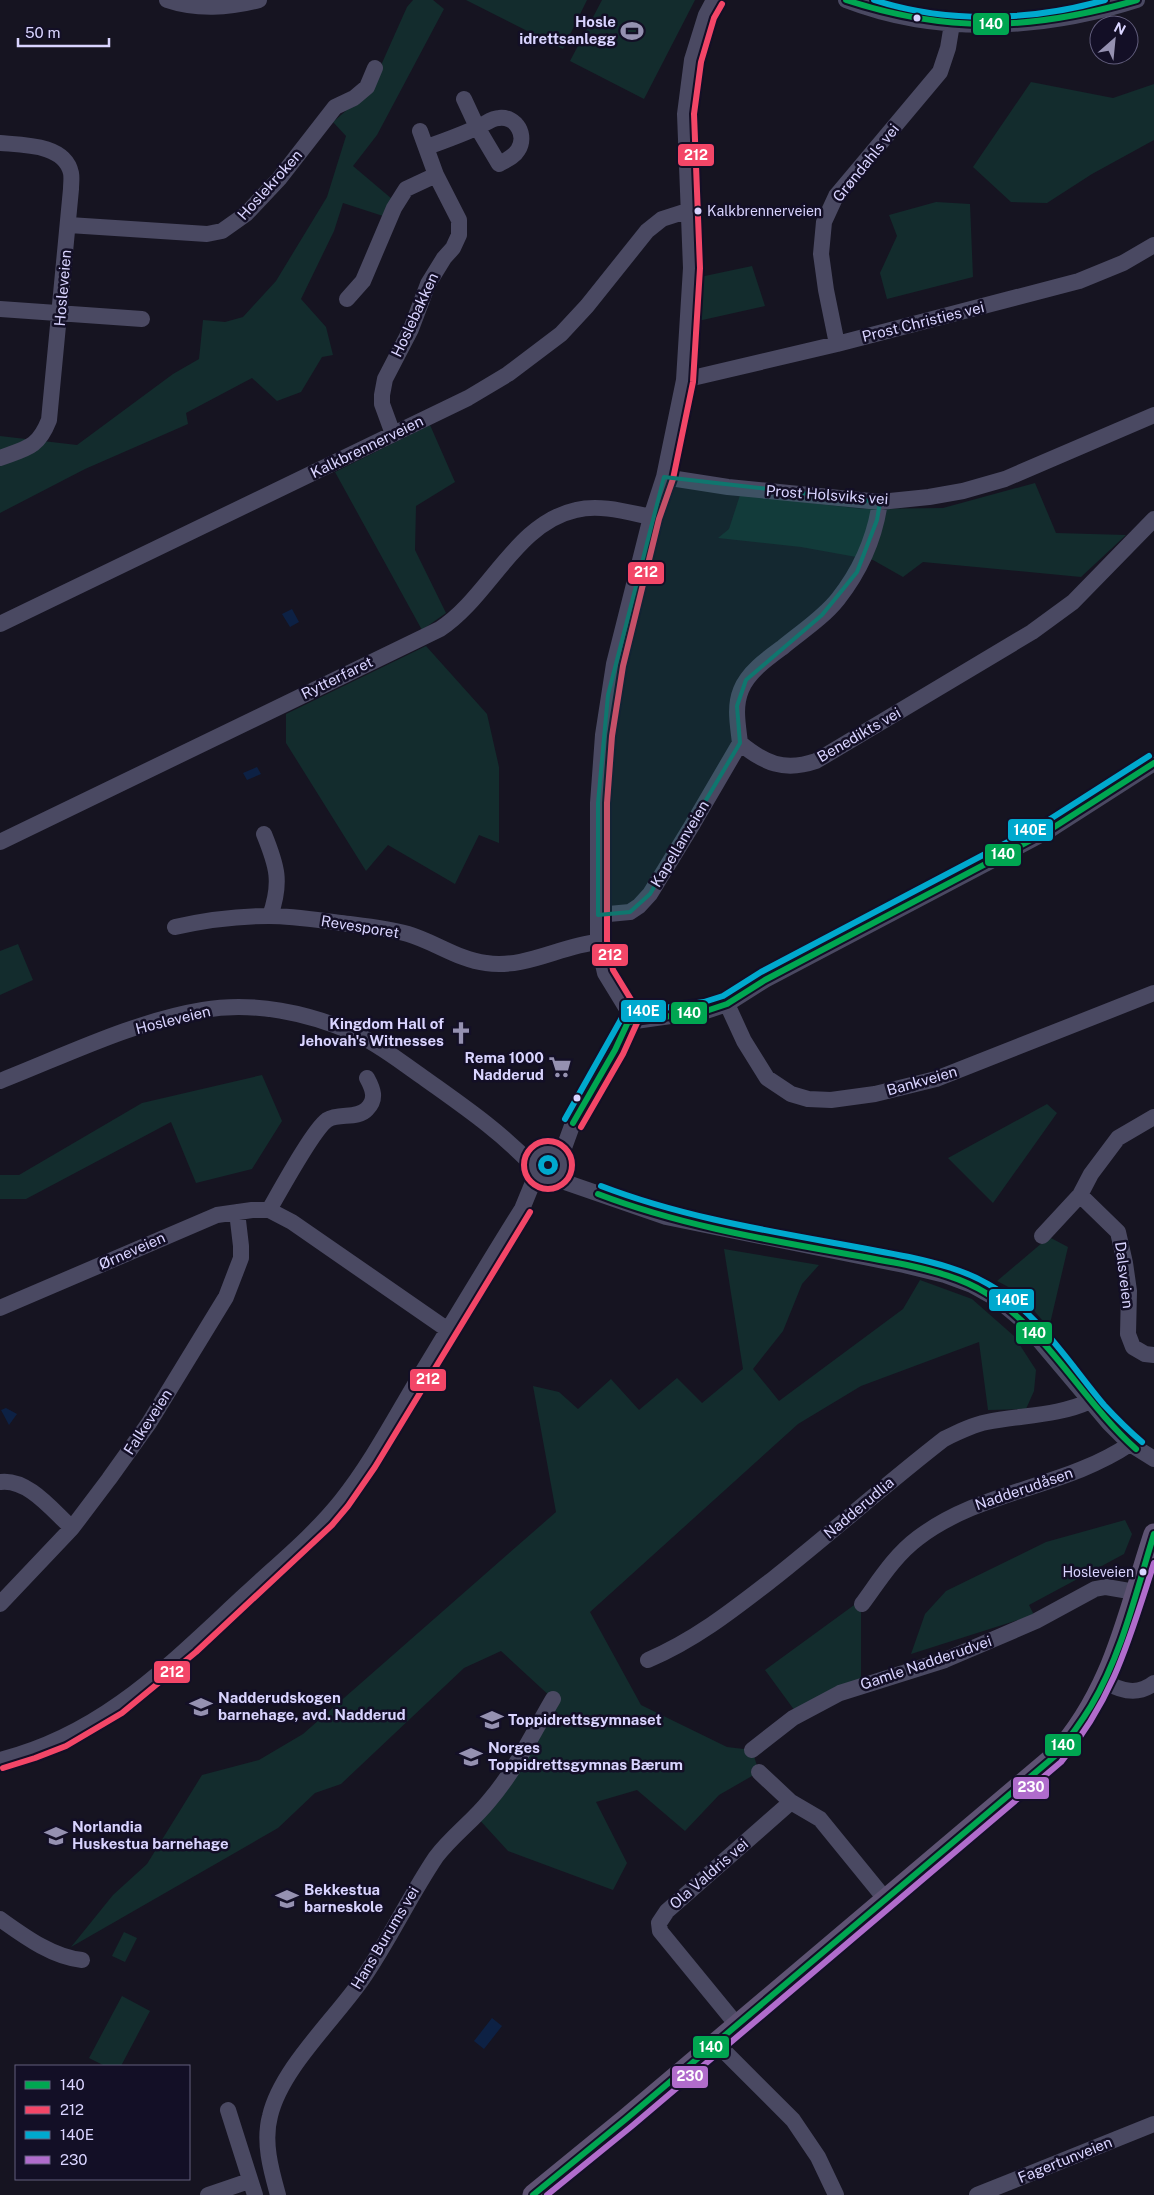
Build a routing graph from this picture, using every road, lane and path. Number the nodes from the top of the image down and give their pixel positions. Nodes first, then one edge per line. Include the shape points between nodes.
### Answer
1 (167, 0) edge
2 (259, 0) edge
3 (714, 0) edge
4 (846, 0) edge
5 (1137, 0) edge
6 (952, 24) junction
7 (375, 68) dead end
8 (464, 99) dead end
9 (420, 131) dead end
10 (0, 143) edge
11 (426, 148) junction
12 (436, 175) junction
13 (690, 210) junction
14 (69, 225) junction
15 (1154, 245) edge
16 (347, 299) dead end
17 (0, 309) edge
18 (60, 315) junction
19 (142, 320) dead end
20 (837, 344) junction
21 (684, 380) junction
22 (1154, 415) edge
23 (393, 434) junction
24 (0, 458) edge
25 (664, 477) junction
26 (880, 502) junction
27 (651, 517) junction
28 (1154, 519) edge
29 (0, 624) edge
30 (740, 743) junction
31 (1154, 763) edge
32 (264, 834) dead end
33 (0, 842) edge
34 (598, 915) junction
35 (270, 916) junction
36 (175, 927) dead end
37 (598, 942) junction
38 (1154, 993) edge
39 (727, 1004) junction
40 (628, 1015) junction
41 (367, 1078) dead end
42 (0, 1081) edge
43 (1154, 1117) edge
44 (549, 1165) junction
45 (1080, 1195) junction
46 (269, 1210) junction
47 (237, 1212) junction
48 (1042, 1236) dead end
49 (0, 1308) edge
50 (448, 1330) junction
51 (1154, 1355) edge
52 (1090, 1401) junction
53 (1133, 1447) junction
54 (1154, 1459) edge
55 (1154, 1472) edge
56 (0, 1482) edge
57 (72, 1528) junction
58 (1154, 1534) edge
59 (1135, 1592) junction
60 (0, 1604) edge
61 (862, 1604) dead end
62 (648, 1660) dead end
63 (1105, 1682) junction
64 (1152, 1688) edge
65 (553, 1699) dead end
66 (752, 1750) dead end
67 (0, 1760) edge
68 (759, 1772) dead end
69 (791, 1802) junction
70 (886, 1900) junction
71 (0, 1919) edge
72 (82, 1960) dead end
73 (737, 2025) junction
74 (716, 2043) junction
75 (228, 2110) dead end
76 (1154, 2124) edge
77 (252, 2188) edge
78 (208, 2195) edge
79 (278, 2195) edge
80 (533, 2195) edge
81 (836, 2195) edge
82 (977, 2195) edge

1 - 2 street via 179,4 225,7
3 - 13 street via 699,34 688,84 685,114
4 - 6 street via 906,17
5 - 6 street via 1107,10 1067,17 1011,24
6 - 20 street, Grøndahls vei via 940,72 836,196 824,222 821,254
7 - 14 street, Hoslekroken via 367,87 335,107 279,179 246,214 222,231 207,234
8 - 11 street via 477,127
9 - 11 street, Hoslebakken
10 - 14 street, Hosleveien via 46,148 66,162 71,189
11 - 12 street, Hoslebakken
12 - 16 street via 406,189 394,208 363,281
12 - 23 street, Hoslebakken via 459,220 459,235 428,284 411,329 385,379 382,404
13 - 21 street via 692,268
13 - 23 street, Kalkbrennerveien via 662,219 646,231 561,334 508,374
14 - 18 street, Hosleveien
15 - 20 street, Prost Christies vei via 1123,263 1080,281
17 - 18 street
18 - 19 street
18 - 24 street, Hosleveien via 50,420 43,436 35,444
20 - 21 street, Prost Christies vei
21 - 25 street
22 - 26 street, Prost Holsviks vei via 1005,479 963,491
23 - 29 street, Kalkbrennerveien
25 - 26 street, Prost Holsviks vei via 728,487
25 - 27 street
26 - 30 street via 865,555 838,600 746,680 736,706
27 - 33 street, Rytterfaret via 596,508 575,510 556,517 531,533 457,618 440,629
27 - 34 street via 608,695 598,803
28 - 30 street, Benedikts vei via 1073,602 1032,632 816,761 801,766 766,762
30 - 34 street, Kapellanveien via 650,894 630,912
31 - 39 street via 1048,830
32 - 35 street via 277,872 276,900
34 - 37 street
35 - 36 street, Revesporet via 244,916
35 - 37 street, Revesporet via 389,929 486,964 538,958 572,946
37 - 40 street via 604,973
38 - 39 street, Bankveien via 936,1079 875,1094 831,1100 808,1100 791,1094 767,1078 744,1041
39 - 40 street via 706,1011 672,1015 646,1009
40 - 44 street via 615,1050
41 - 46 street via 373,1088 374,1100 366,1111 327,1120
42 - 44 street, Hosleveien via 145,1025 180,1015 234,1008 293,1013 356,1034
43 - 45 street via 1118,1138
44 - 50 street
44 - 52 street, Hosleveien via 598,1194 666,1217 904,1265 972,1285 997,1299 1022,1320
45 - 48 street
45 - 51 street, Dalsveien via 1118,1232 1128,1291 1128,1334 1134,1347
46 - 47 street, Ørneveien
46 - 50 street via 292,1222
47 - 49 street, Ørneveien via 216,1215 186,1227
47 - 57 street, Falkeveien via 241,1258 226,1297 149,1423
50 - 67 street via 352,1485 325,1519 300,1543 139,1690 94,1722 66,1737
52 - 53 street, Hosleveien
52 - 62 street, Nadderudlia via 1049,1412 986,1422 944,1439 736,1608 700,1634
53 - 54 street, Hosleveien
53 - 55 street, Hosleveien
53 - 61 street, Nadderudåsen via 1069,1475 986,1501 935,1527 899,1554
56 - 57 street via 25,1487
57 - 60 street, Falkeveien
58 - 59 main road
59 - 63 main road
59 - 66 street, Gamle Nadderudvei via 1106,1587 1095,1589 1036,1621 945,1660 840,1693 793,1718
63 - 64 street via 1117,1689 1133,1692
63 - 70 main road via 1080,1725 1055,1756
65 - 79 street, Hans Burums vei via 497,1791 436,1857 361,1980 283,2084 270,2117 268,2133 268,2152
68 - 69 street
69 - 70 street via 820,1819
69 - 73 street, Ola Valdris vei via 667,1911 659,1923 660,1931
70 - 73 main road
71 - 72 street via 44,1947 70,1959
73 - 74 main road
74 - 80 main road
74 - 81 street via 793,2120 818,2157
75 - 77 street
76 - 82 street, Fagertunveien
77 - 78 street

